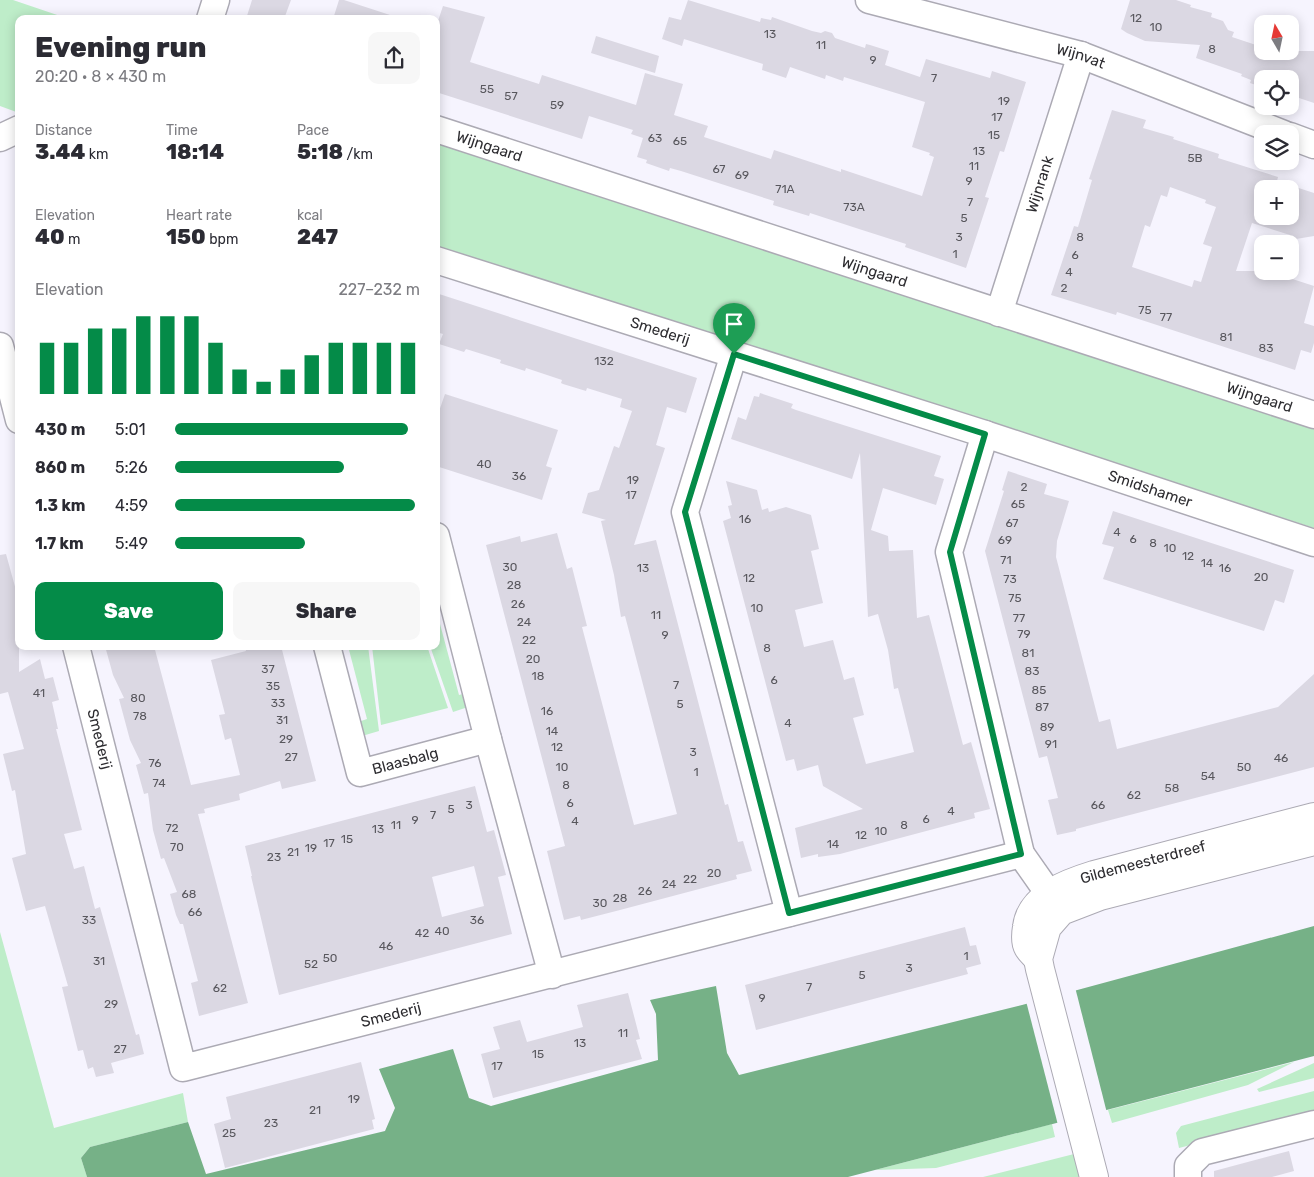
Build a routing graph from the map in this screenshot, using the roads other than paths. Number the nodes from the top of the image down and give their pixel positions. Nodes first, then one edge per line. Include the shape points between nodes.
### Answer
1 (216, 0) edge
2 (869, 0) edge
3 (211, 15) edge
4 (1082, 55) junction
5 (1261, 125) edge
6 (440, 129) edge
7 (15, 131) edge
8 (0, 138) edge
9 (1299, 139) edge
10 (1314, 145) edge
11 (440, 261) edge
12 (999, 313) junction
13 (0, 346) edge
14 (734, 354) junction
15 (15, 404) edge
16 (1314, 415) edge
17 (985, 434) junction
18 (1314, 543) edge
19 (440, 552) edge
20 (77, 650) edge
21 (328, 650) edge
22 (488, 739) junction
23 (1314, 816) edge
24 (1314, 841) edge
25 (1021, 854) junction
26 (1055, 903) junction
27 (789, 913) junction
28 (552, 975) junction
29 (1314, 1124) edge
30 (1094, 1177) edge
31 (1188, 1177) edge

1 - 3 street
2 - 4 street, Wijnvat
4 - 5 street, Wijnvat
4 - 12 street, Wijnrank
6 - 12 street, Wijngaard
7 - 8 street
9 - 10 street
11 - 14 street, Smederij
12 - 16 street, Wijngaard
13 - 15 street
14 - 17 street, Smederij
14 - 27 street via 685,512
17 - 18 street, Smidshamer
17 - 25 street via 950,552
19 - 22 street
20 - 28 street, Smederij via 183,1068
21 - 22 street, Blaasbalg via 360,772
22 - 28 street
23 - 26 street, Gildemeesterdreef via 1072,882
24 - 26 street, Gildemeesterdreef via 1100,896
25 - 26 street
25 - 27 street, Smederij
26 - 30 street, Gildemeesterdreef via 1037,906 1028,919 1027,946 1039,964
27 - 28 street, Smederij
29 - 31 street via 1202,1152 1188,1166

